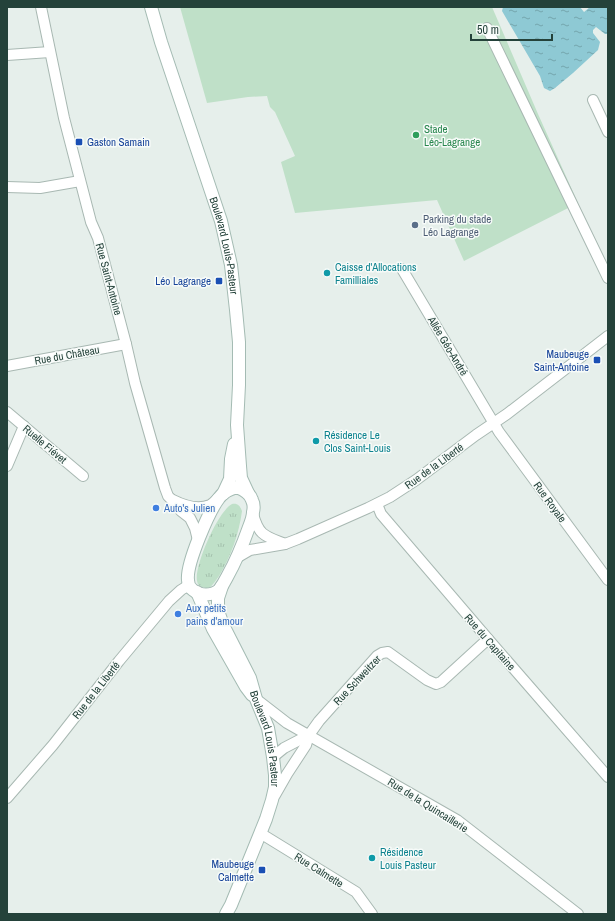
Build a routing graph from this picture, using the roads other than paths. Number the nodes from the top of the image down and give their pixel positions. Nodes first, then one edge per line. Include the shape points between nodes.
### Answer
1 (41, 7) edge
2 (152, 7) edge
3 (487, 28) dead end
4 (50, 52) junction
5 (7, 54) edge
6 (593, 100) dead end
7 (608, 132) edge
8 (80, 181) junction
9 (7, 187) edge
10 (402, 269) dead end
11 (608, 278) edge
12 (608, 336) edge
13 (126, 344) junction
14 (7, 366) edge
15 (7, 412) edge
16 (494, 423) junction
17 (237, 425) junction
18 (24, 426) junction
19 (7, 466) edge
20 (83, 476) dead end
21 (248, 493) junction
22 (221, 496) junction
23 (171, 500) junction
24 (377, 504) junction
25 (253, 514) junction
26 (198, 540) junction
27 (285, 544) junction
28 (238, 557) junction
29 (608, 580) edge
30 (222, 586) junction
31 (193, 589) junction
32 (488, 639) junction
33 (256, 699) junction
34 (309, 735) junction
35 (274, 757) junction
36 (608, 777) edge
37 (7, 798) edge
38 (272, 800) junction
39 (260, 833) junction
40 (226, 914) edge
41 (372, 914) edge
42 (578, 914) edge

1 - 4 street, Rue Saint-Antoine
2 - 17 main road, Boulevard Louis-Pasteur via 161,42 221,221 231,265 239,342
3 - 11 street
4 - 5 street
4 - 8 street, Rue Saint-Antoine
6 - 7 street
8 - 9 street via 40,188
8 - 13 street, Rue Saint-Antoine
10 - 16 street, Allée Géo-André
12 - 16 street, Rue de la Liberté
13 - 14 street, Rue du Château
13 - 23 street, Rue Saint-Antoine via 158,467
15 - 18 street, Ruelle Fiévet
16 - 24 street, Rue de la Liberté via 416,480
16 - 29 street, Rue Royale
17 - 21 main road, Boulevard Louis-Pasteur via 241,478
17 - 22 main road via 230,479
18 - 19 street
18 - 20 street, Ruelle Fiévet
21 - 22 main road via 237,487
21 - 25 main road, Boulevard Louis-Pasteur via 252,498
22 - 23 street via 210,505 202,507
22 - 26 main road
23 - 26 street, Rue Saint-Antoine via 190,518
24 - 27 street, Rue de la Liberté
24 - 32 street, Rue du Capitaine via 381,514
25 - 27 street via 264,535
25 - 28 main road, Boulevard Louis Pasteur
26 - 31 main road via 188,569 188,580
27 - 28 street, Rue de la Liberté via 250,550
28 - 30 main road, Boulevard Louis Pasteur
30 - 31 main road via 208,594
30 - 33 main road, Boulevard Louis Pasteur via 218,598 218,611 250,678
31 - 33 main road via 246,687
31 - 37 street, Rue de la Liberté via 181,590 168,601 53,745
32 - 34 street, Rue Schweitzer via 436,684 388,652 382,653
32 - 36 street, Rue du Capitaine
33 - 34 street, Rue de la Quincaillerie via 287,723
33 - 35 main road, Boulevard Louis Pasteur via 268,728
34 - 35 street via 284,748
34 - 38 street via 306,745
34 - 42 street, Rue de la Quincaillerie via 457,820
35 - 38 main road, Boulevard Louis Pasteur via 275,787
38 - 39 main road, Boulevard Louis Pasteur
39 - 40 main road, Boulevard Louis Pasteur
39 - 41 street, Rue Calmette via 356,892

